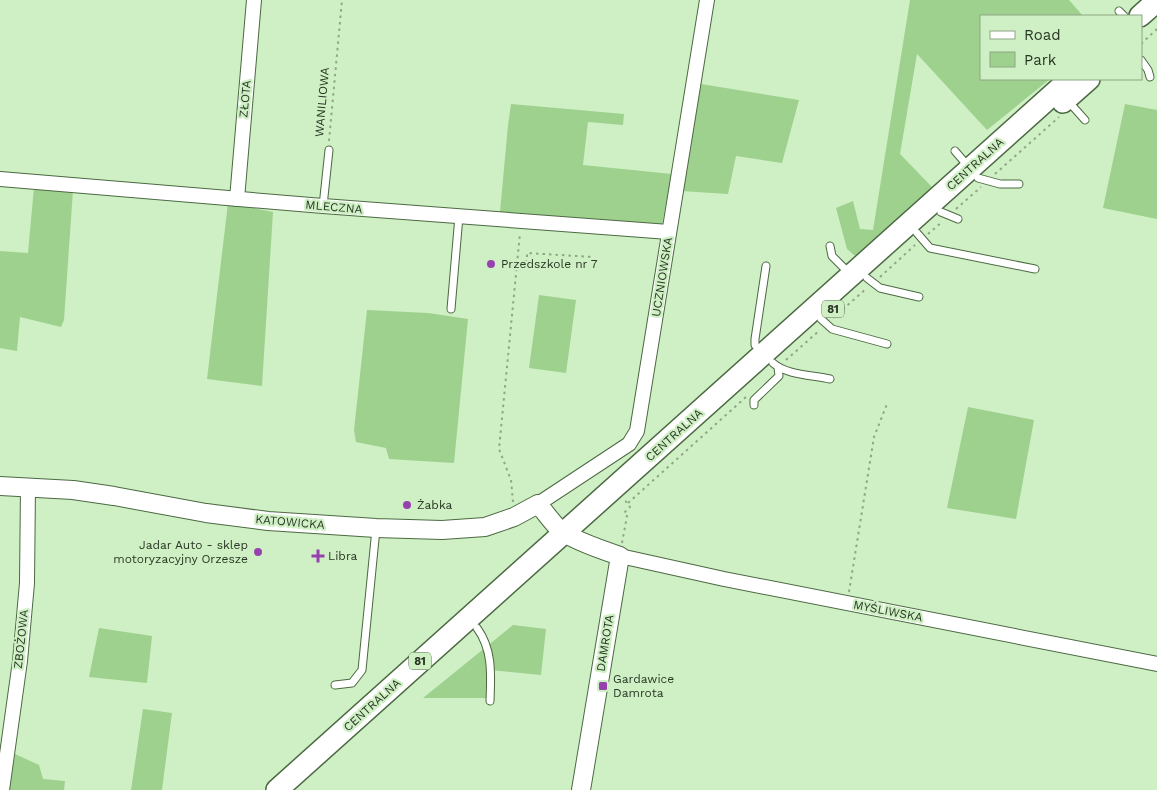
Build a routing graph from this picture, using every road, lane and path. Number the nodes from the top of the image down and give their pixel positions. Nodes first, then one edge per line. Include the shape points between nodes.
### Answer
1 (254, 0) edge
2 (342, 0) edge
3 (707, 0) edge
4 (1157, 1) edge
5 (1141, 15) edge
6 (1157, 18) edge
7 (1157, 29) edge
8 (1142, 31) edge
9 (1142, 43) edge
10 (1142, 61) edge
11 (1150, 77) dead end
12 (1088, 80) edge
13 (1070, 94) edge
14 (1085, 120) dead end
15 (328, 150) joint
16 (955, 151) dead end
17 (979, 176) junction
18 (0, 179) edge
19 (1019, 184) dead end
20 (237, 199) junction
21 (324, 206) junction
22 (459, 216) junction
23 (949, 216) junction
24 (522, 220) junction
25 (669, 232) junction
26 (920, 236) junction
27 (830, 246) dead end
28 (593, 257) dead end
29 (518, 261) junction
30 (766, 266) dead end
31 (1035, 269) dead end
32 (864, 279) junction
33 (919, 297) dead end
34 (451, 309) dead end
35 (824, 322) junction
36 (886, 344) dead end
37 (771, 361) junction
38 (830, 378) dead end
39 (749, 394) dead end
40 (887, 404) dead end
41 (754, 405) dead end
42 (0, 486) edge
43 (28, 487) junction
44 (628, 502) dead end
45 (538, 504) junction
46 (514, 508) dead end
47 (376, 528) junction
48 (571, 536) junction
49 (620, 556) junction
50 (847, 603) junction
51 (477, 628) junction
52 (1157, 664) edge
53 (335, 684) dead end
54 (490, 701) dead end
55 (2, 790) edge
56 (277, 790) edge
57 (297, 790) edge
58 (581, 790) edge

1 - 20 street, ZŁOTA
2 - 15 path, WANILIOWA
3 - 25 street, UCZNIOWSKA
4 - 5 main road
6 - 8 main road
7 - 9 path
10 - 11 lane
12 - 13 main road, CENTRALNA / 81
13 - 14 lane
13 - 17 main road, CENTRALNA / 81
13 - 17 path
15 - 21 lane, WANILIOWA
16 - 17 lane
17 - 19 lane via 1000,184
17 - 23 main road, CENTRALNA / 81
17 - 23 path
17 - 32 main road, CENTRALNA / 81
18 - 20 street, MLECZNA
20 - 21 street, MLECZNA
21 - 22 street, MLECZNA
22 - 24 street, MLECZNA
22 - 34 lane
23 - 26 main road, CENTRALNA / 81
23 - 26 path
24 - 25 street, MLECZNA
24 - 29 path
25 - 45 street, UCZNIOWSKA via 634,439
26 - 31 lane via 930,248
26 - 32 main road, CENTRALNA / 81
26 - 32 path
27 - 32 lane via 832,256
28 - 29 path via 527,253 526,262
29 - 46 path via 499,449 511,480
30 - 37 lane via 754,340
32 - 33 lane via 880,288
32 - 35 main road, CENTRALNA / 81
32 - 35 path
32 - 37 main road, CENTRALNA / 81
35 - 36 lane via 832,329
35 - 37 main road, CENTRALNA / 81
35 - 37 path
37 - 38 lane
37 - 41 lane via 779,376 754,400
37 - 48 main road, CENTRALNA / 81
39 - 44 path
40 - 50 path via 874,437
42 - 43 street, KATOWICKA
43 - 47 street, KATOWICKA via 114,496 268,521
43 - 55 street, ZBOŻOWA via 27,583
45 - 47 street, KATOWICKA via 514,517 484,527 442,530
45 - 48 street via 560,530
47 - 53 lane via 362,670 352,683
48 - 49 street
48 - 51 main road, CENTRALNA / 81
48 - 56 main road, CENTRALNA / 81
49 - 50 street, MYŚLIWSKA
49 - 58 street, DAMROTA
50 - 52 street, MYŚLIWSKA
51 - 54 lane via 483,636 491,666
51 - 57 main road, CENTRALNA / 81

